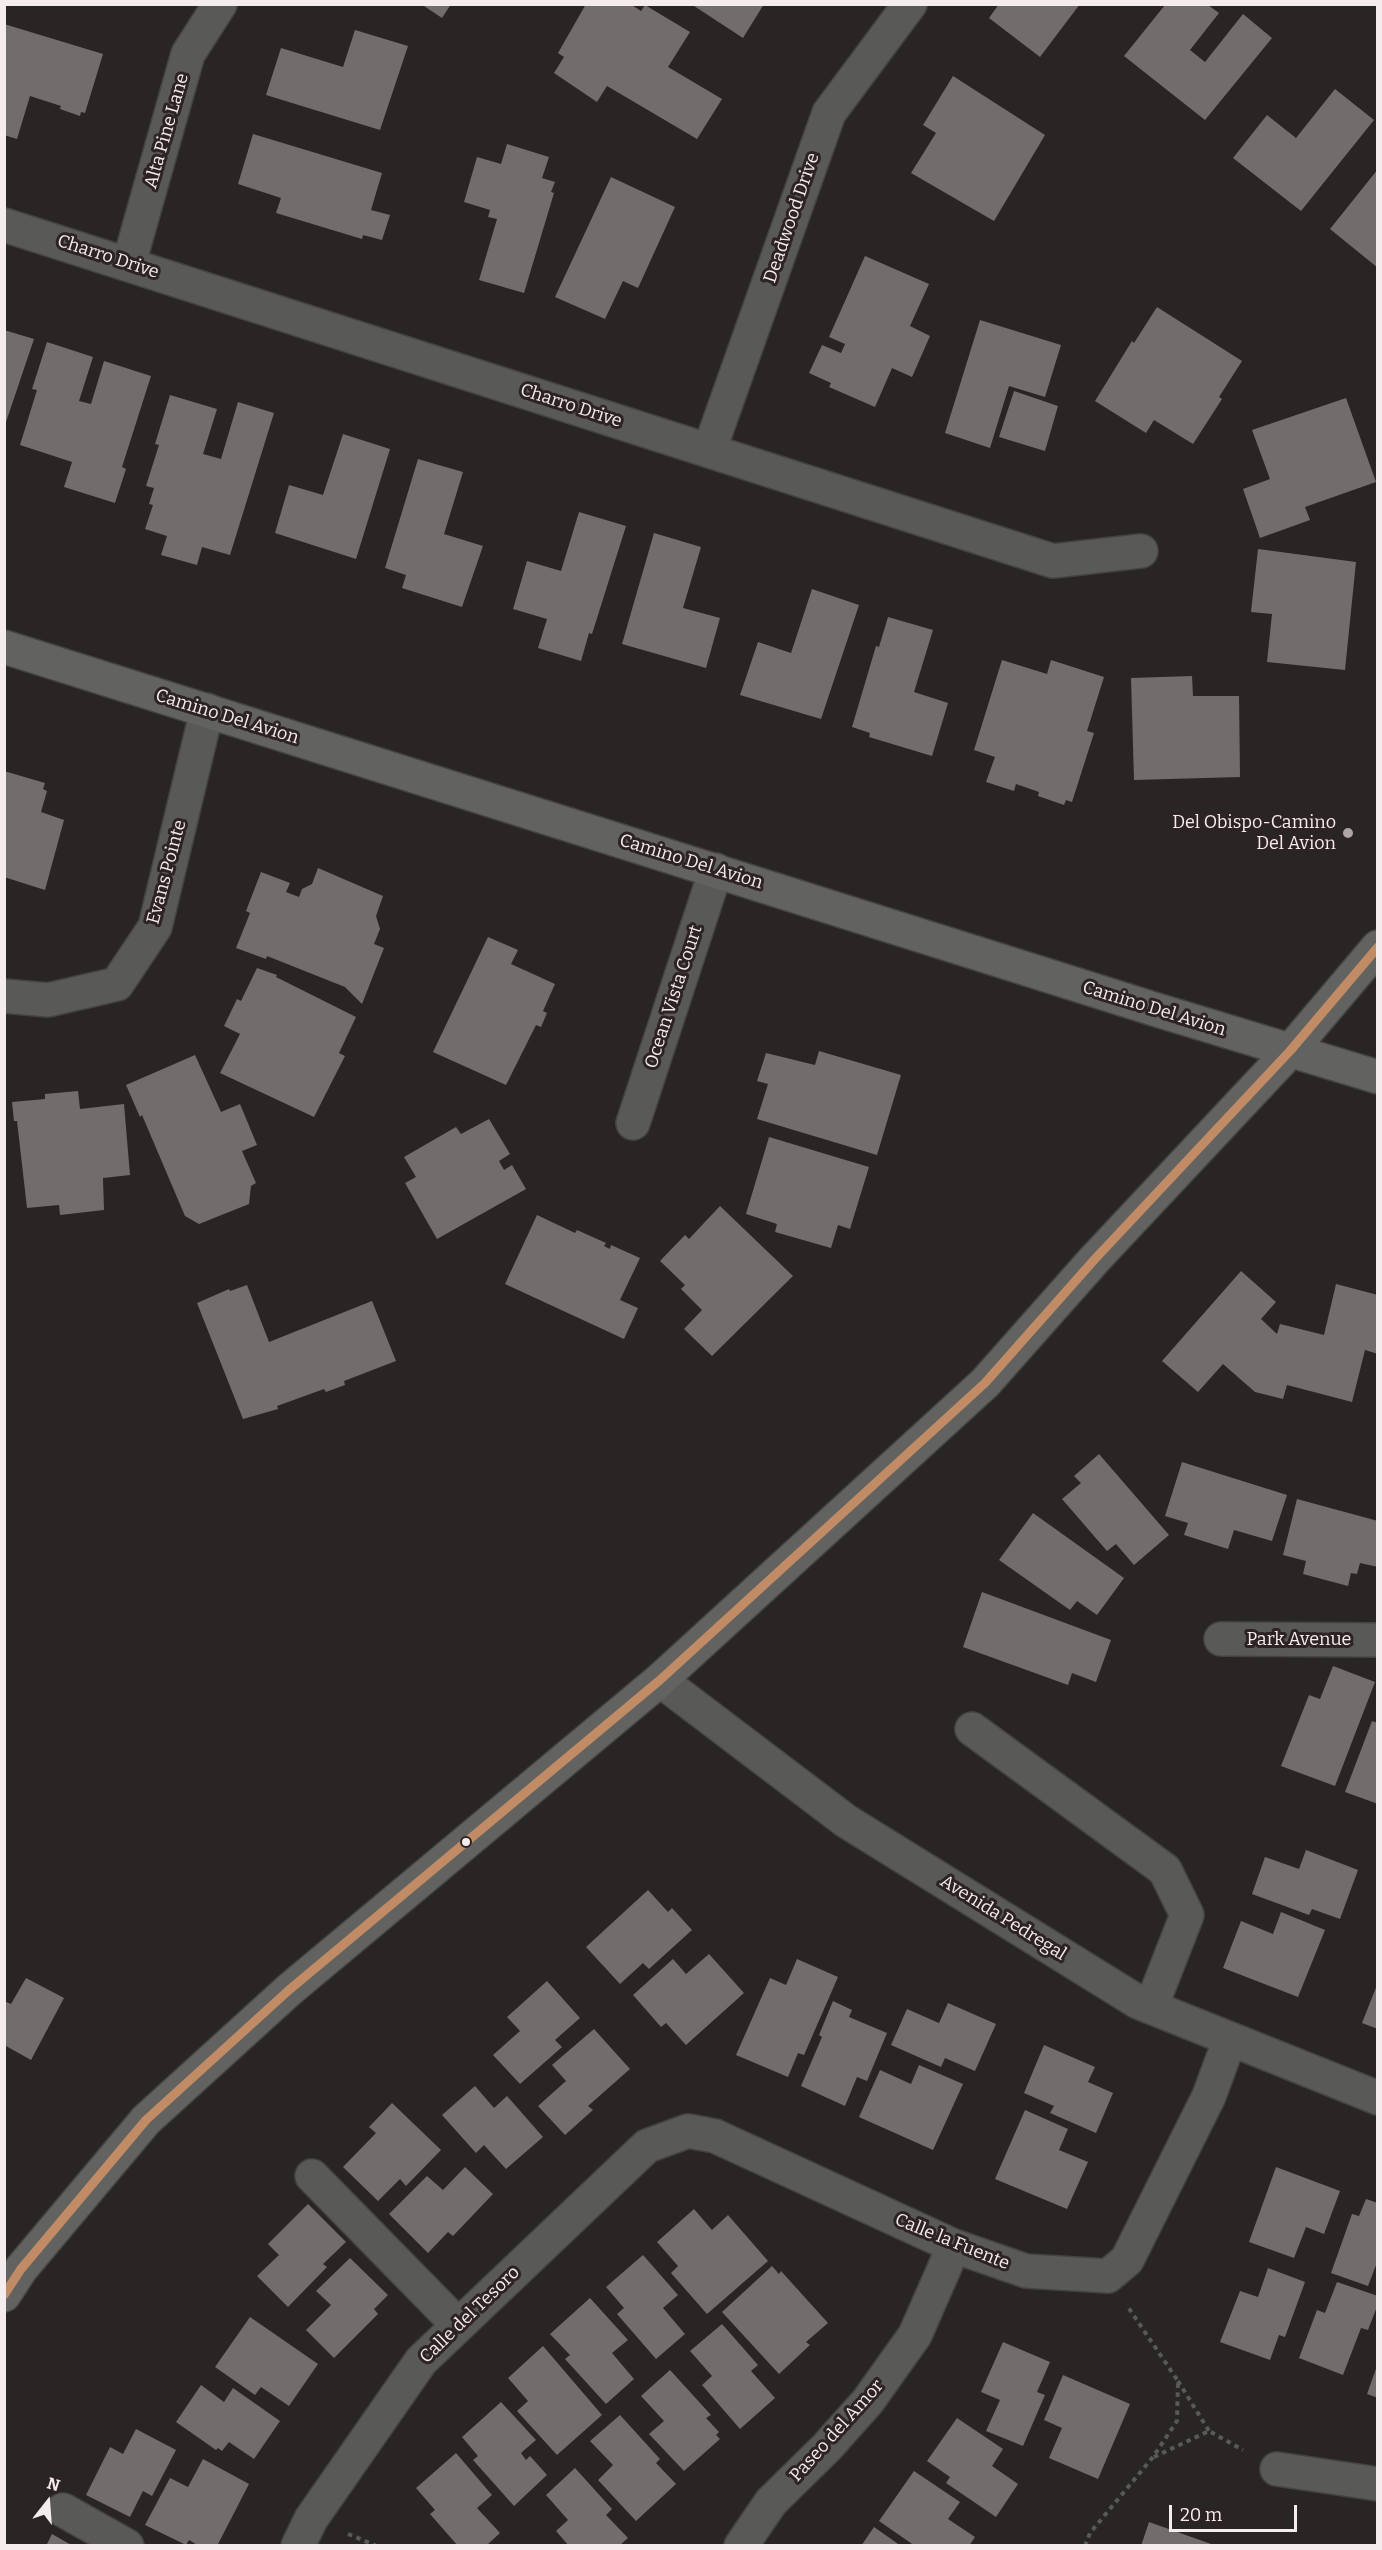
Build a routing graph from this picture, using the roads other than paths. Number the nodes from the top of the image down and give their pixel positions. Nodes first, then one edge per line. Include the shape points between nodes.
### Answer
1 (220, 4) edge
2 (910, 4) edge
3 (4, 225) edge
4 (129, 264) junction
5 (709, 451) junction
6 (1141, 551) dead end
7 (4, 646) edge
8 (207, 710) junction
9 (716, 870) junction
10 (1377, 947) edge
11 (4, 996) edge
12 (1290, 1051) junction
13 (1377, 1077) edge
14 (633, 1123) dead end
15 (1221, 1639) dead end
16 (1377, 1640) edge
17 (660, 1680) junction
18 (972, 1729) dead end
19 (1151, 2007) junction
20 (1230, 2039) junction
21 (1377, 2098) edge
22 (688, 2131) joint
23 (312, 2176) dead end
24 (954, 2246) junction
25 (10, 2274) edge
26 (458, 2325) junction
27 (1277, 2469) road end
28 (1377, 2484) edge
29 (63, 2510) dead end
30 (127, 2546) edge
31 (298, 2546) edge
32 (741, 2546) edge

1 - 4 street, Alta Pine Lane via 188,54
2 - 5 street, Deadwood Drive via 829,112
3 - 4 street, Charro Drive
4 - 5 street, Charro Drive
5 - 6 street, Charro Drive via 1053,561
7 - 8 main road, Camino Del Avion
8 - 9 main road, Camino Del Avion
8 - 11 street, Evans Pointe via 155,927 117,984 48,1000
9 - 12 main road, Camino Del Avion
9 - 14 street, Ocean Vista Court
10 - 12 main road
12 - 13 main road, Camino Del Avion
12 - 17 main road via 985,1383
15 - 16 street, Park Avenue
17 - 19 street, Avenida Pedregal via 846,1821
17 - 25 main road via 290,1990 146,2120
18 - 19 street via 1165,1870 1187,1915
19 - 20 street, Avenida Pedregal
20 - 21 street, Avenida Pedregal
20 - 24 street, Calle la Fuente via 1209,2096 1127,2260 1108,2276 1026,2271
22 - 24 street, Calle la Fuente via 715,2136
22 - 26 street, Calle del Tesoro via 647,2146
23 - 26 street
24 - 32 street, Paseo del Amor via 915,2335 875,2392 771,2502
26 - 31 street, Calle del Tesoro via 421,2361 311,2519
27 - 28 street
29 - 30 street

